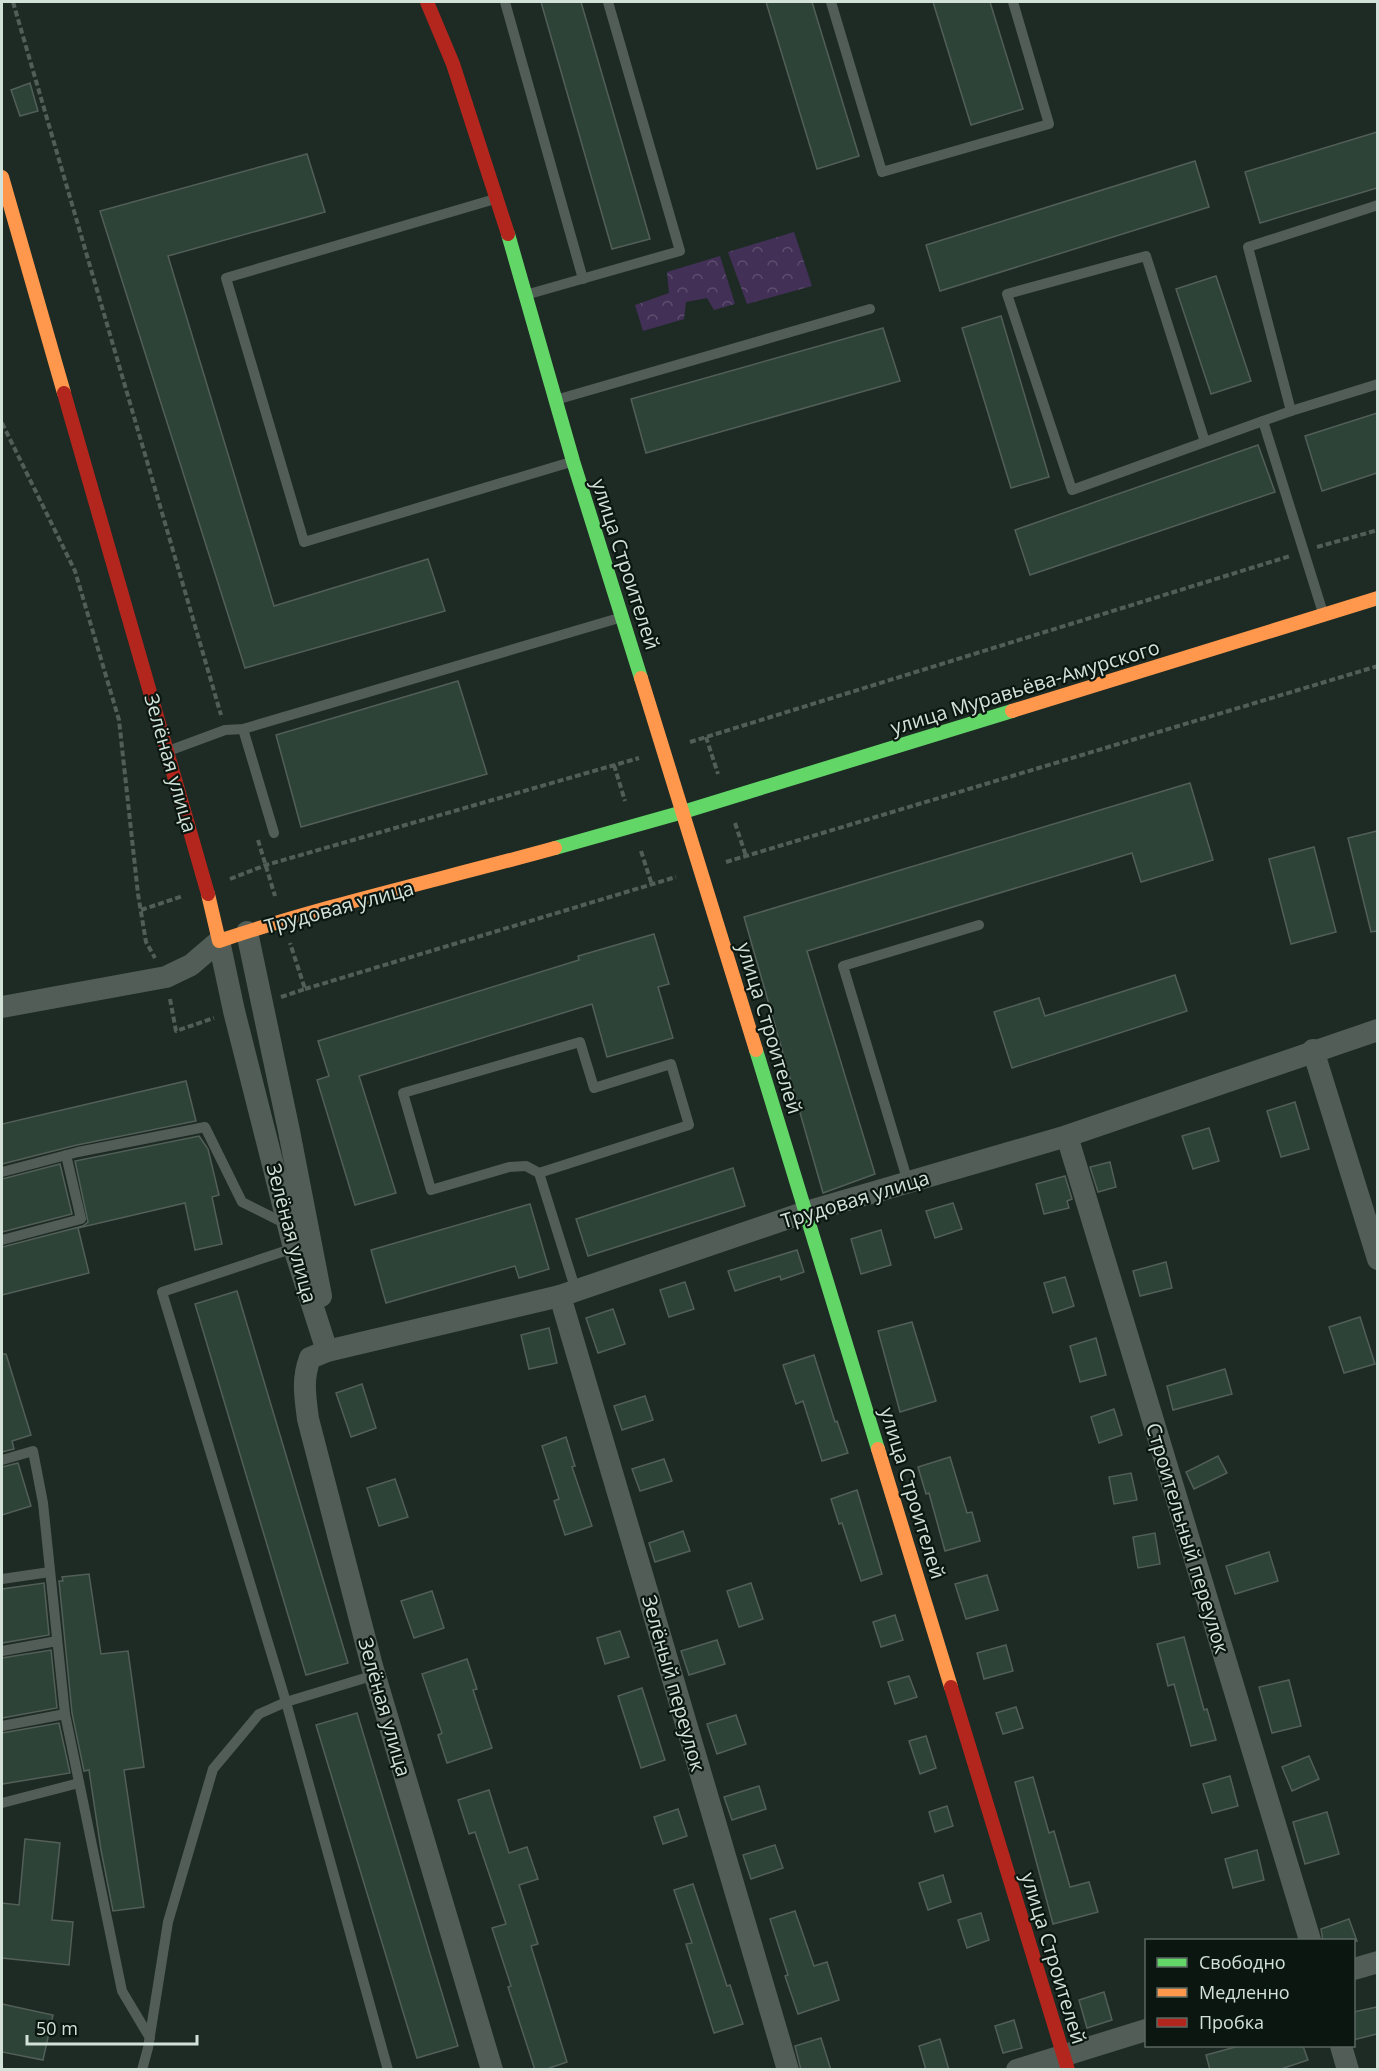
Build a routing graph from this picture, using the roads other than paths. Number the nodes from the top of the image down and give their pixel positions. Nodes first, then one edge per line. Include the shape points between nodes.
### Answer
1 (427, 2) edge
2 (505, 2) edge
3 (608, 2) edge
4 (831, 2) edge
5 (1013, 2) edge
6 (2, 177) edge
7 (498, 198) junction
8 (1377, 205) edge
9 (584, 279) junction
10 (526, 295) junction
11 (870, 309) dead end
12 (1377, 384) edge
13 (556, 400) junction
14 (1292, 411) junction
15 (1263, 421) junction
16 (1205, 442) junction
17 (573, 461) junction
18 (1377, 598) edge
19 (1324, 615) junction
20 (622, 617) junction
21 (243, 729) junction
22 (167, 752) junction
23 (683, 812) junction
24 (274, 833) dead end
25 (979, 925) dead end
26 (247, 932) junction
27 (219, 941) junction
28 (2, 1006) edge
29 (1377, 1030) edge
30 (1313, 1050) junction
31 (1067, 1136) junction
32 (66, 1155) junction
33 (2, 1172) edge
34 (539, 1173) junction
35 (908, 1182) junction
36 (806, 1212) junction
37 (288, 1225) junction
38 (2, 1240) edge
39 (294, 1248) junction
40 (1377, 1258) edge
41 (568, 1294) junction
42 (327, 1352) junction
43 (2, 1460) edge
44 (50, 1572) junction
45 (2, 1579) edge
46 (57, 1641) junction
47 (2, 1651) edge
48 (375, 1675) junction
49 (286, 1702) junction
50 (65, 1714) junction
51 (2, 1726) edge
52 (79, 1783) junction
53 (2, 1803) edge
54 (1309, 1939) edge
55 (1377, 1962) edge
56 (1355, 1968) edge
57 (1145, 2030) edge
58 (150, 2038) junction
59 (1341, 2047) edge
60 (1066, 2062) edge
61 (491, 2069) edge
62 (142, 2070) edge
63 (388, 2070) edge
64 (788, 2070) edge
65 (1017, 2070) edge
66 (1348, 2070) edge

1 - 7 street, улица Строителей via 453,64
2 - 9 lane
3 - 9 lane via 680,251
4 - 5 lane via 882,172 1049,124
6 - 22 street, Зелёная улица
7 - 10 street, улица Строителей
7 - 17 lane via 226,278 304,542
8 - 14 lane via 1248,247
9 - 10 lane
10 - 13 street, улица Строителей
11 - 13 lane
12 - 14 lane
13 - 17 street, улица Строителей
14 - 15 lane
15 - 16 lane
15 - 19 lane
16 - 16 lane via 1072,490 1007,294 1146,256
17 - 20 street, улица Строителей
18 - 19 street, улица Муравьёва-Амурского
19 - 23 street, улица Муравьёва-Амурского
20 - 21 lane
20 - 23 street, улица Строителей
21 - 22 lane via 225,730
21 - 24 lane
22 - 27 street, Зелёная улица
23 - 26 street, Трудовая улица
23 - 36 street, улица Строителей
25 - 35 lane via 843,966
26 - 27 street, Трудовая улица
26 - 42 street, Зелёная улица via 312,1245
27 - 28 street, Трудовая улица via 191,965 166,978
27 - 37 street, Зелёная улица
29 - 30 street, Трудовая улица
30 - 31 street, Трудовая улица
30 - 40 street
31 - 35 street, Трудовая улица
31 - 54 street, Строительный переулок
32 - 33 lane
32 - 37 lane via 205,1127 242,1202
32 - 38 lane via 81,1219
34 - 34 lane via 526,1166 508,1167 431,1190 403,1093 580,1042 594,1088 671,1064 689,1125
34 - 41 lane
35 - 36 street, Трудовая улица
36 - 41 street, Трудовая улица
36 - 60 street, улица Строителей
37 - 39 street, Зелёная улица
39 - 42 street, Зелёная улица
39 - 49 lane via 162,1292
41 - 42 street, Трудовая улица
41 - 64 street, Зелёный переулок
42 - 48 street, Зелёная улица via 310,1358 305,1373 308,1419
43 - 44 lane via 33,1451
44 - 45 lane
44 - 46 lane
46 - 47 lane
46 - 50 lane
48 - 49 lane
48 - 61 street, Зелёная улица
49 - 58 lane via 259,1714 213,1769 168,1922
49 - 63 lane
50 - 51 lane
50 - 52 lane
52 - 53 lane
52 - 58 lane via 122,1991
55 - 56 street
57 - 60 street
58 - 62 lane
59 - 66 street
60 - 65 street

